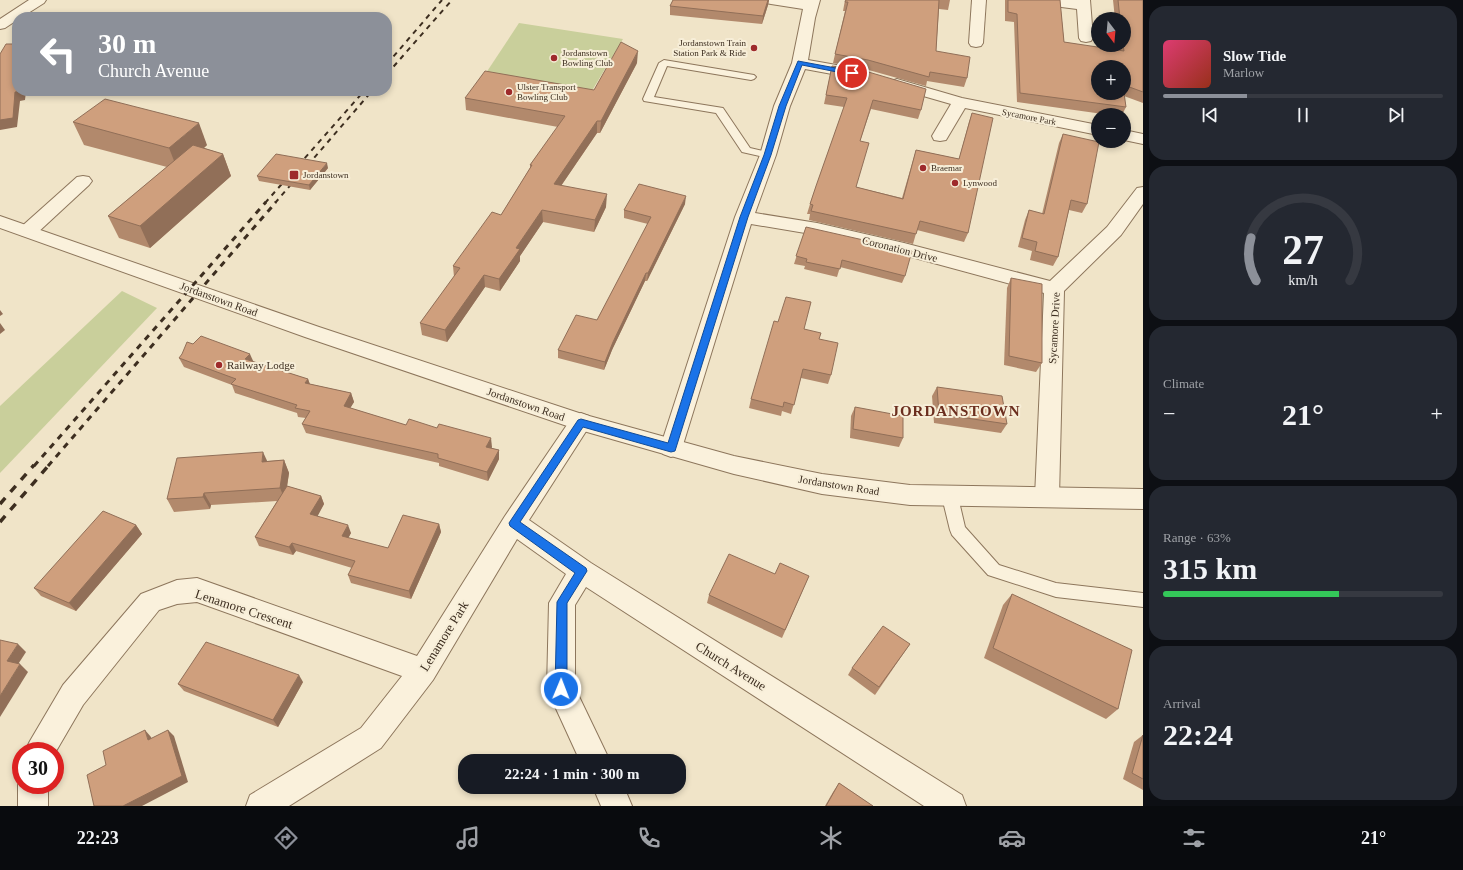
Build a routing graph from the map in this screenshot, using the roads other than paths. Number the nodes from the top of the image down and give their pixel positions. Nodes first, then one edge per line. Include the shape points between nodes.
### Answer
1 (39, 0) edge
2 (771, 0) edge
3 (979, 0) edge
4 (1038, 0) edge
5 (812, 3) edge
6 (1083, 3) edge
7 (20, 12) edge
8 (12, 17) edge
9 (0, 25) edge
10 (1086, 38) dead end
11 (976, 43) dead end
12 (800, 63) junction
13 (751, 77) dead end
14 (960, 102) junction
15 (1091, 129) edge
16 (940, 136) dead end
17 (1131, 136) edge
18 (1143, 138) edge
19 (768, 155) junction
20 (83, 181) dead end
21 (1143, 192) edge
22 (744, 217) junction
23 (0, 222) edge
24 (28, 231) junction
25 (1054, 289) junction
26 (581, 422) junction
27 (671, 448) junction
28 (950, 497) junction
29 (1047, 497) junction
30 (1143, 499) edge
31 (514, 523) junction
32 (582, 571) junction
33 (1143, 600) edge
34 (423, 671) junction
35 (45, 742) edge
36 (592, 754) edge
37 (33, 794) edge
38 (611, 794) edge
39 (33, 806) edge
40 (261, 806) edge
41 (617, 806) edge
42 (951, 806) edge

1 - 7 street
2 - 5 street
3 - 11 street
4 - 6 street
5 - 12 street
6 - 10 street
8 - 9 street
12 - 14 street, Sycamore Park via 876,78
12 - 19 street via 782,106
13 - 19 lane via 664,63 648,99 719,110 746,150
14 - 15 street, Sycamore Park
14 - 16 street
17 - 18 street
19 - 22 street
20 - 24 street
21 - 25 street, Sycamore Drive via 1114,231
22 - 25 street, Coronation Drive via 817,229 904,249
22 - 27 street
23 - 24 street, Jordanstown Road
24 - 26 street, Jordanstown Road via 312,332
25 - 29 street, Sycamore Drive
26 - 27 street, Jordanstown Road
26 - 31 street, Lenamore Park
27 - 28 street, Jordanstown Road via 822,484 910,495
28 - 29 street, Jordanstown Road
28 - 33 lane via 958,530 994,570 1056,590
29 - 30 street, Jordanstown Road
31 - 32 street, Church Avenue
31 - 34 street, Lenamore Park
32 - 36 street via 562,602 561,689
32 - 42 street, Church Avenue
34 - 35 street, Lenamore Crescent via 197,590 177,592 150,602 73,695
34 - 40 street, Lenamore Park via 371,738
37 - 39 street
38 - 41 street

